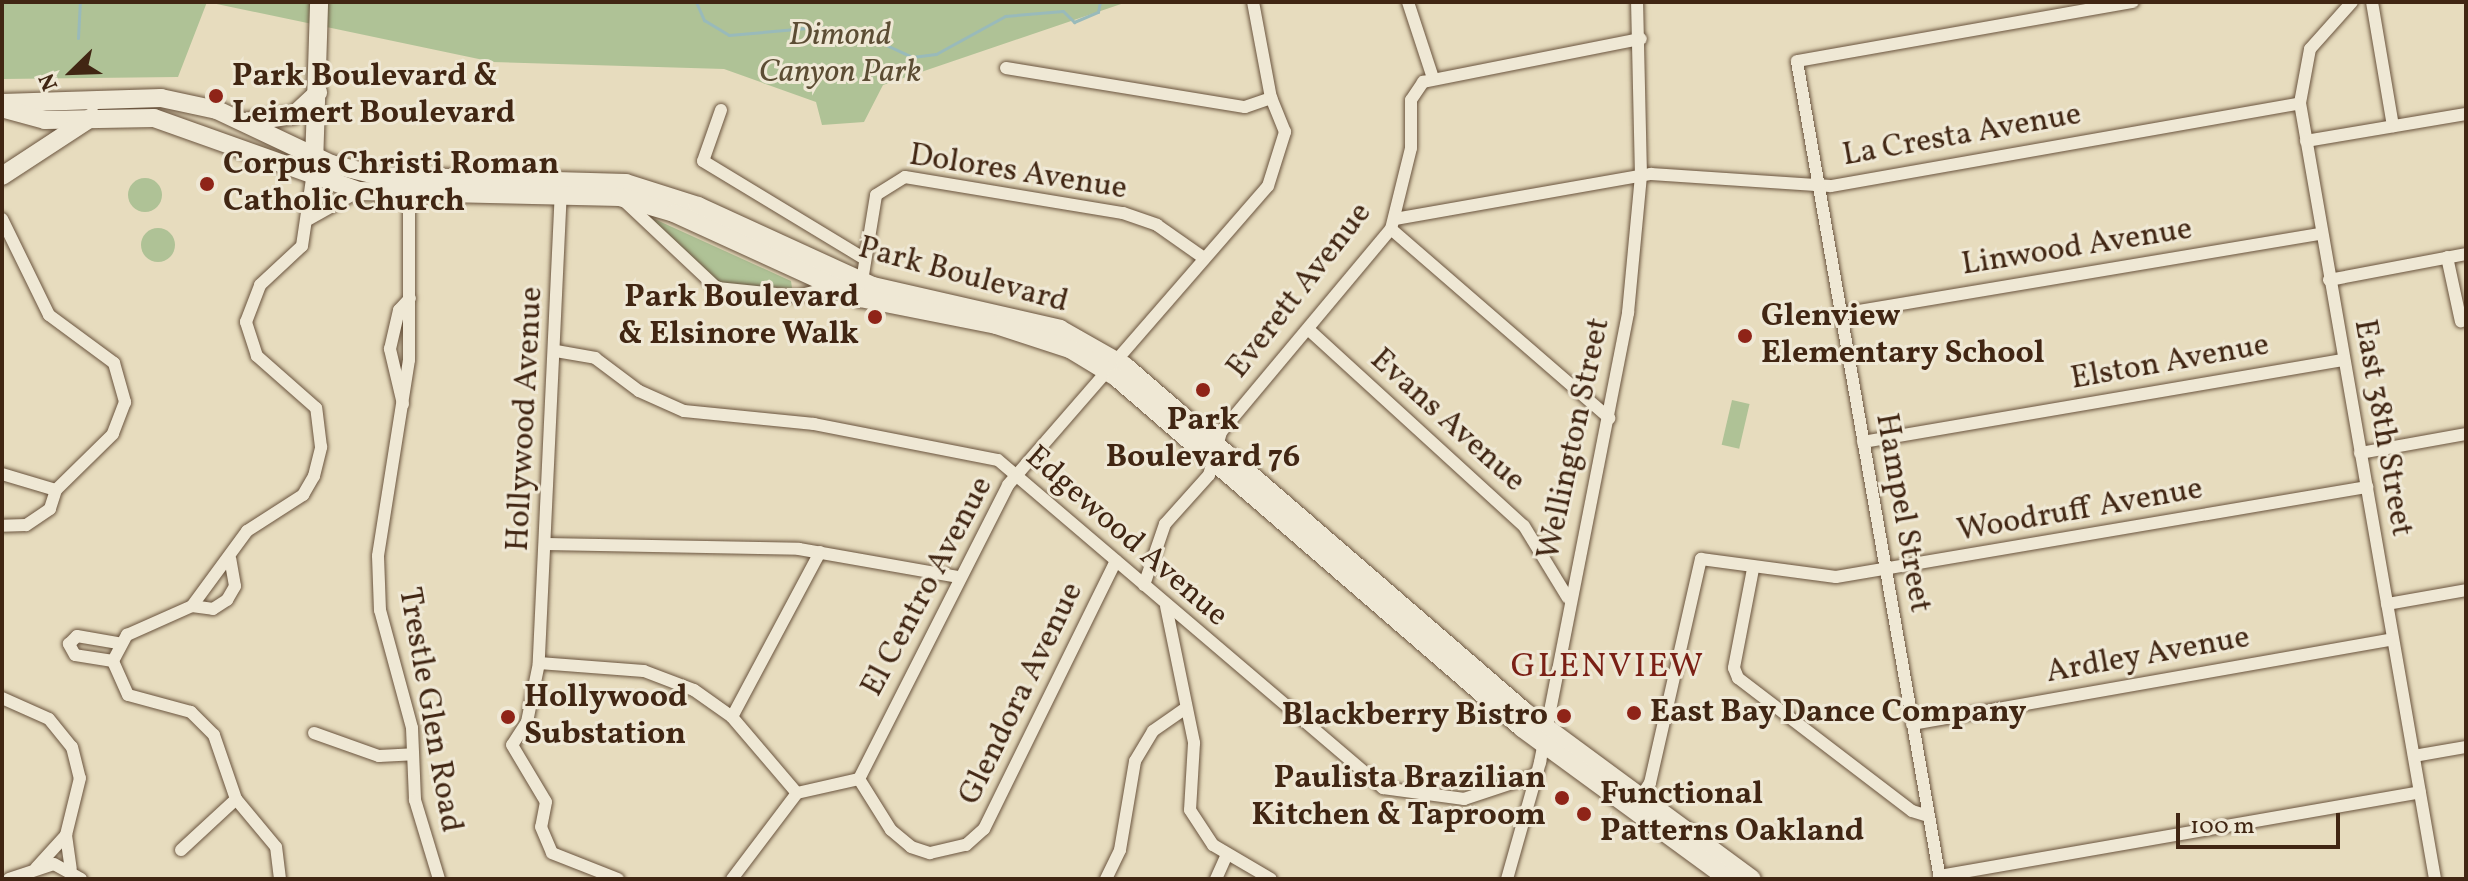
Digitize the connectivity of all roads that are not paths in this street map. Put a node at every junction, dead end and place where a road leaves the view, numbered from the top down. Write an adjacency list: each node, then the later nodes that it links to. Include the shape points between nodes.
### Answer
1 (319, 2): 11 (main road)
2 (1253, 2): 12 (street, El Centro Avenue)
3 (1408, 2): 10 (street)
4 (1637, 2): 8 (street, Wellington Street)
5 (2133, 2): 27 (street, Hampel Street, via 1797,61)
6 (2372, 2): 20 (street)
7 (2342, 4): 13 (street, East 38th Street, via 2310,49)
8 (1641, 39): 10 (street); 25 (street, Wellington Street)
9 (1006, 68): 12 (street, via 1245,107)
10 (1432, 75): 34 (street, Everett Avenue, via 1411,100 1411,148)
11 (318, 93): 19 (main road, via 294,115); 23 (main road)
12 (1271, 98): 38 (street, El Centro Avenue, via 1285,132 1281,161)
13 (2300, 103): 21 (street, East 38th Street); 27 (street, La Cresta Avenue)
14 (2, 106): 16 (main road, Park Boulevard)
15 (721, 110): 39 (street, via 703,161)
16 (45, 111): 18 (main road, Park Boulevard); 19 (main road, Park Boulevard, via 161,98); 22 (main road)
17 (2466, 114): 20 (street)
18 (92, 117): 22 (main road); 26 (main road, Park Boulevard, via 154,118 200,130)
19 (245, 122): 23 (main road, Park Boulevard)
20 (2393, 126): 21 (street)
21 (2306, 141): 35 (street, East 38th Street)
22 (39, 149): 24 (main road)
23 (315, 156): 26 (main road); 29 (main road, Park Boulevard)
24 (2, 176)
25 (1641, 176): 27 (street, La Cresta Avenue); 34 (street, La Cresta Avenue); 51 (street, Wellington Street)
26 (312, 179): 30 (main road, Park Boulevard); 33 (street)
27 (1818, 182): 44 (street, Hampel Street)
28 (561, 184): 29 (main road, Park Boulevard); 31 (main road, Park Boulevard); 42 (main road, Park Boulevard, via 671,196); 47 (street, Hollywood Avenue)
29 (409, 186): 30 (main road, Park Boulevard); 43 (street, Trestle Glen Road)
30 (359, 191): 33 (street)
31 (620, 197): 41 (main road, Park Boulevard, via 674,213); 41 (street, Park Boulevard, via 717,288 796,296)
32 (2, 219): 59 (street, via 49,315 101,349 125,388 113,434)
33 (309, 219): 63 (street, via 302,246 260,285 246,322 257,356 316,408 316,470 303,495 247,531)
34 (1393, 224): 46 (street, Everett Avenue); 51 (street)
35 (2321, 234): 40 (street, East 38th Street); 44 (street, Linwood Avenue)
36 (2466, 254): 37 (street)
37 (2447, 257): 40 (street); 45 (street)
38 (1204, 258): 39 (street, Dolores Avenue, via 1157,225 1123,213 905,177 876,195); 49 (street, El Centro Avenue)
39 (865, 259): 42 (street, Dolores Avenue)
40 (2329, 280): 48 (street, East 38th Street)
41 (831, 288): 42 (main road, Park Boulevard)
42 (860, 290): 49 (main road, Park Boulevard, via 1039,321)
43 (410, 298): 50 (street, Trestle Glen Road); 50 (street, Trestle Glen Road, via 399,310 390,349)
44 (1841, 314): 53 (street, Hampel Street)
45 (2461, 322)
46 (1308, 329): 54 (street, Everett Avenue); 70 (street, Evans Avenue, via 1524,526)
47 (556, 351): 57 (street, Edgewood Avenue, via 595,358 639,391 684,411 814,424 976,454); 61 (street, Hollywood Avenue)
48 (2344, 360): 53 (street, Elston Avenue); 55 (street, East 38th Street)
49 (1110, 364): 54 (main road, Park Boulevard); 57 (street, El Centro Avenue)
50 (405, 407): 85 (street, Trestle Glen Road, via 378,559 380,610)
51 (1609, 418): 70 (street, Wellington Street)
52 (2466, 434): 55 (street)
53 (1863, 442): 66 (street, Hampel Street)
54 (1216, 453): 68 (street, Everett Avenue, via 1209,475 1165,524); 83 (main road, Park Boulevard)
55 (2360, 453): 58 (street, East 38th Street)
56 (2, 474): 59 (street)
57 (1017, 475): 64 (street, Edgewood Avenue); 67 (street, El Centro Avenue)
58 (2367, 487): 66 (street, Woodruff Avenue); 71 (street, East 38th Street)
59 (56, 490): 60 (street, via 39,519)
60 (2, 526)
61 (546, 544): 62 (street); 77 (street, Hollywood Avenue)
62 (820, 552): 67 (street); 80 (street)
63 (230, 559): 72 (street); 72 (street, via 235,586 227,600 213,609)
64 (1116, 561): 68 (street, Edgewood Avenue); 88 (street, Glendora Avenue, via 984,829 966,845 930,853 911,847 891,830)
65 (1753, 569): 66 (street, Woodruff Avenue, via 1810,578); 92 (street, Woodruff Avenue, via 1707,557 1697,572); 93 (street, via 1738,678 1912,811)
66 (1886, 570): 81 (street, Hampel Street)
67 (958, 577): 88 (street, El Centro Avenue)
68 (1144, 585): 73 (street, Edgewood Avenue)
69 (2466, 590): 71 (street)
70 (1568, 598): 83 (street, Wellington Street)
71 (2387, 604): 74 (street, East 38th Street)
72 (192, 606): 75 (street)
73 (1166, 606): 79 (street); 87 (street, Edgewood Avenue, via 1383,788 1464,799)
74 (2393, 639): 81 (street, Ardley Avenue); 86 (street, East 38th Street)
75 (118, 643): 76 (street); 76 (street, via 77,636 69,644 75,655)
76 (113, 661): 91 (street, via 128,695 178,707 203,722 223,750)
77 (539, 663): 80 (street, via 644,671 694,690); 104 (street, Hollywood Avenue, via 527,722 512,745 546,802 544,841 564,860)
78 (2, 698): 94 (street, via 49,719 72,747 79,795)
79 (1186, 708): 96 (street, via 1194,743 1190,810); 106 (street, via 1153,731 1135,761 1120,850)
80 (732, 717): 90 (street)
81 (1912, 724): 93 (street, Hampel Street)
82 (314, 733): 85 (street, via 379,756)
83 (1544, 734): 87 (street, Wellington Street); 92 (main road, Park Boulevard)
84 (2466, 747): 86 (street)
85 (413, 754): 103 (street, Trestle Glen Road, via 415,800)
86 (2414, 756): 89 (street, East 38th Street)
87 (1533, 776): 109 (street, Wellington Street)
88 (859, 779): 90 (street)
89 (2420, 792): 99 (street); 112 (street, East 38th Street)
90 (797, 793): 105 (street)
91 (236, 799): 95 (street); 102 (street, via 270,833)
92 (1637, 803): 110 (main road, Park Boulevard); 111 (main road, Park Boulevard)
93 (1928, 816): 99 (street, Hampel Street)
94 (66, 835): 97 (street); 98 (street)
95 (181, 850)
96 (1227, 854): 107 (street); 108 (street)
97 (36, 868): 98 (street); 100 (street)
98 (71, 869): 101 (street)
99 (1940, 878)
100 (9, 879)
101 (81, 879)
102 (280, 879)
103 (439, 879)
104 (618, 879)
105 (732, 879)
106 (1106, 879)
107 (1216, 879)
108 (1271, 879)
109 (1507, 879)
110 (1728, 879)
111 (1752, 879)
112 (2435, 879)

